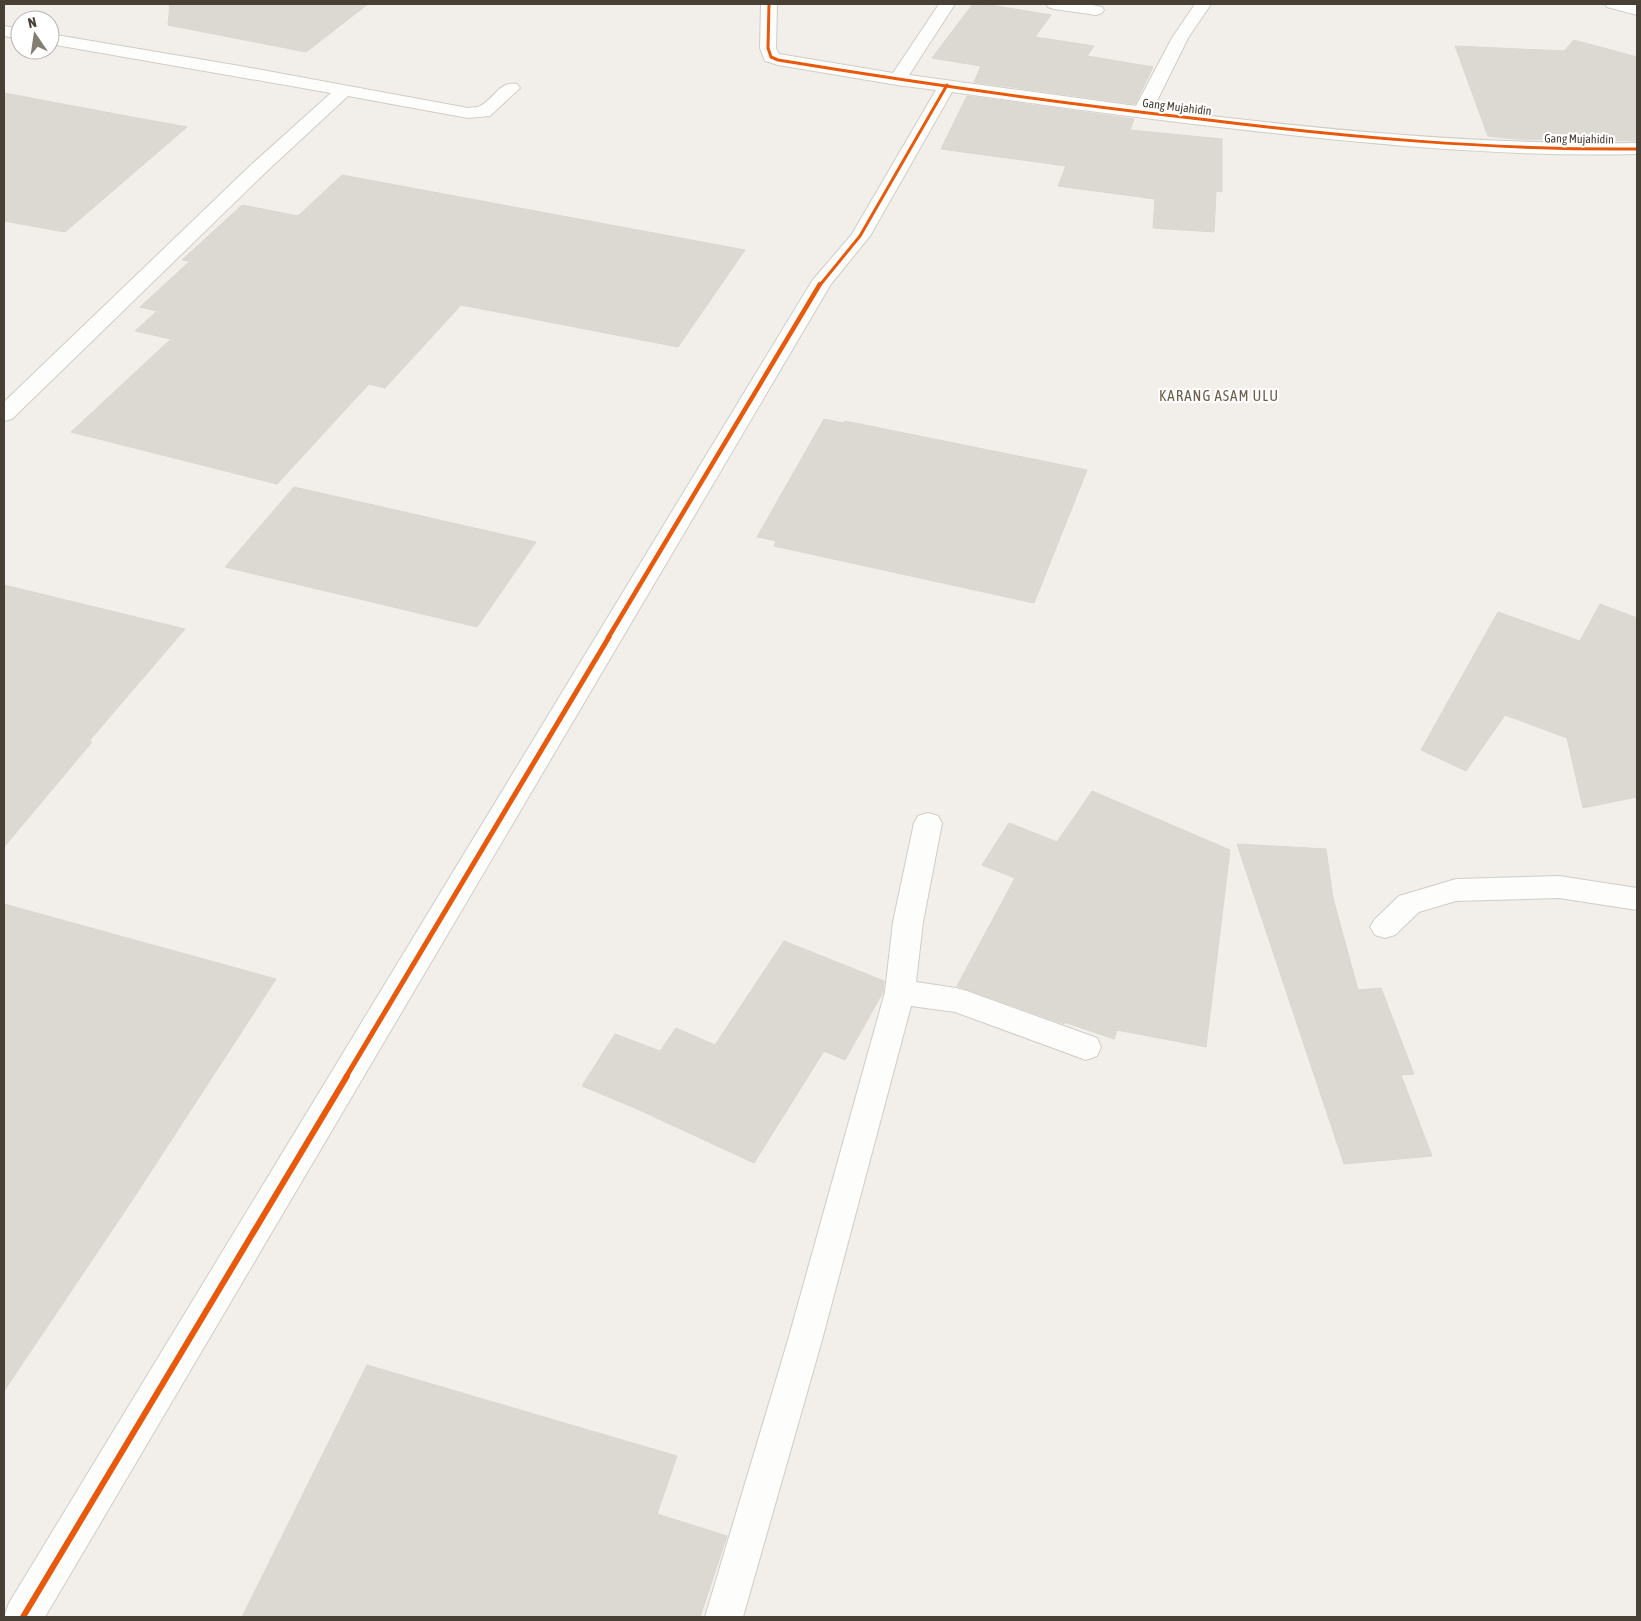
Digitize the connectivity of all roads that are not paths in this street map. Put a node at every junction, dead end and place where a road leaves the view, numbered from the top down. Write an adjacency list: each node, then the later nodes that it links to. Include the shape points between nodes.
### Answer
1 (769, 4): 9 (street, Gang Mujahidin, via 768,48 771,56 778,60)
2 (947, 4): 9 (street)
3 (1054, 4): 6 (street)
4 (1203, 4): 13 (street, via 1180,38)
5 (1613, 4): 7 (street)
6 (1096, 10)
7 (1637, 10)
8 (60, 41): 12 (street)
9 (897, 80): 10 (street, Gang Mujahidin)
10 (947, 85): 13 (street, Gang Mujahidin); 21 (street, via 860,236 822,281)
11 (511, 88): 12 (street, via 484,112 468,113)
12 (345, 90): 15 (street, via 259,168)
13 (1142, 113): 14 (street, Gang Mujahidin, via 1430,144)
14 (1637, 150)
15 (4, 414)
16 (928, 823): 19 (street, via 908,922)
17 (1637, 899): 18 (street, via 1559,887 1456,890 1409,904)
18 (1385, 927)
19 (900, 992): 20 (street, via 956,1000); 22 (street, via 805,1340)
20 (1086, 1047)
21 (23, 1617)
22 (724, 1617)

